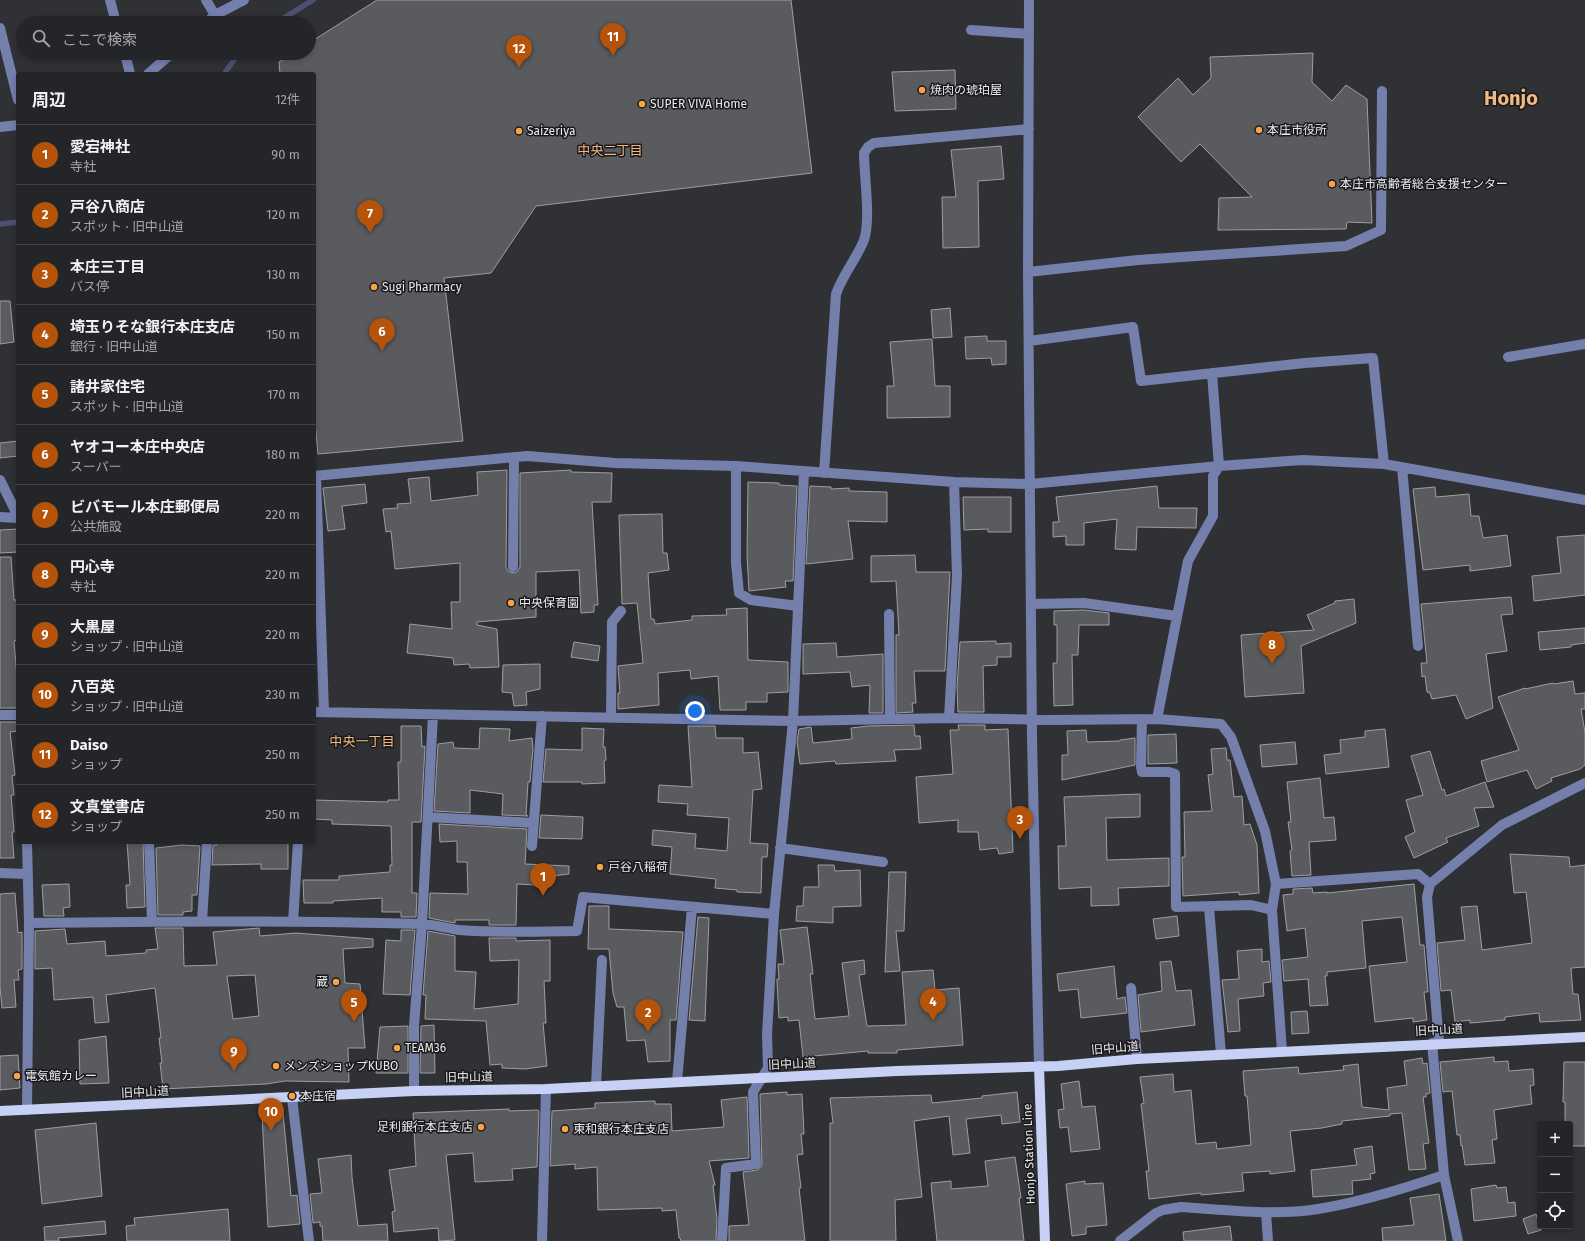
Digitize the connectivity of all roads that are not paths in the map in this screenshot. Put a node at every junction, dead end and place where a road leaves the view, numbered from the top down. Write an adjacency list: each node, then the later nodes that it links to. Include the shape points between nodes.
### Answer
1 (110, 0): 5 (street)
2 (206, 0): 6 (street)
3 (244, 0): 6 (street)
4 (1029, 0): 9 (street)
5 (114, 16)
6 (215, 16)
7 (0, 28): 15 (street)
8 (971, 30): 9 (street)
9 (1029, 34): 18 (street)
10 (127, 60): 12 (street)
11 (164, 60): 13 (street)
12 (130, 72)
13 (150, 72)
14 (1382, 91): 19 (street, via 1382,230 1346,246 1138,260)
15 (16, 92)
16 (16, 125): 17 (street)
17 (0, 127)
18 (1029, 129): 19 (street); 30 (street, via 874,143 864,153 864,239 836,294)
19 (1028, 272): 20 (street)
20 (1029, 341): 23 (street, via 1133,328 1141,381); 34 (street)
21 (1585, 344): 22 (street)
22 (1508, 357)
23 (1212, 373): 25 (street, via 1351,358 1374,358); 27 (street)
24 (514, 457): 26 (street); 31 (street); 40 (street)
25 (1384, 464): 27 (street, via 1303,460); 28 (street)
26 (736, 466): 29 (street); 42 (street, via 736,563 739,592 751,600)
27 (1219, 466): 34 (street); 45 (street, via 1213,476 1213,516 1188,561)
28 (1402, 467): 35 (street); 46 (street)
29 (804, 472): 30 (street); 42 (street)
30 (824, 473): 33 (street)
31 (316, 476)
32 (0, 480): 36 (street)
33 (954, 482): 34 (street); 53 (street, via 956,575)
34 (1030, 484): 41 (street)
35 (1585, 500)
36 (16, 513)
37 (0, 517): 38 (street)
38 (16, 517)
39 (316, 535): 47 (street)
40 (513, 567)
41 (1031, 604): 45 (street, via 1084,603); 57 (street)
42 (798, 606): 58 (street)
43 (621, 611): 52 (street, via 612,622)
44 (889, 614): 54 (street)
45 (1177, 616): 56 (street)
46 (1418, 646)
47 (319, 712): 49 (street)
48 (0, 715): 50 (street)
49 (433, 715): 51 (street); 60 (street)
50 (16, 716)
51 (542, 716): 52 (street); 61 (street)
52 (611, 718): 58 (street)
53 (949, 718): 54 (street); 57 (street)
54 (890, 719): 58 (street)
55 (1142, 719): 56 (street); 57 (street); 73 (street, via 1142,772 1175,774 1176,907)
56 (1157, 719): 71 (street, via 1221,724 1231,737 1265,830)
57 (1032, 720): 89 (street)
58 (793, 721): 67 (street)
59 (1584, 785): 72 (street, via 1502,825)
60 (428, 816): 61 (street); 81 (street)
61 (533, 823): 66 (street)
62 (27, 844): 70 (street)
63 (149, 844): 77 (street)
64 (208, 844): 78 (street)
65 (298, 844): 79 (street)
66 (532, 846)
67 (780, 848): 68 (street); 76 (street)
68 (883, 862)
69 (0, 873): 70 (street)
70 (27, 874): 80 (street)
71 (1276, 884): 72 (street, via 1418,874); 75 (street)
72 (1430, 884): 85 (street, via 1427,897)
73 (1209, 906): 75 (street, via 1251,905); 87 (street)
74 (692, 907): 76 (street); 81 (street, via 583,897 577,931 459,930); 91 (street)
75 (1272, 910): 86 (street)
76 (774, 914): 90 (street, via 767,1034 768,1068)
77 (152, 921): 78 (street); 80 (street)
78 (202, 921): 79 (street)
79 (293, 922): 81 (street)
80 (29, 923): 96 (street)
81 (422, 924): 94 (street, via 414,1026)
82 (602, 960): 92 (street)
83 (1131, 988): 88 (street)
84 (1585, 1037): 85 (main road, 旧中山道)
85 (1436, 1043): 86 (main road, 旧中山道); 98 (street)
86 (1282, 1051): 87 (main road, 旧中山道)
87 (1221, 1054): 88 (main road, 旧中山道)
88 (1138, 1059): 89 (main road, 旧中山道)
89 (1039, 1066): 90 (main road, 旧中山道); 103 (main road, Honjo Station Line)
90 (760, 1078): 91 (main road, 旧中山道); 102 (street, via 753,1092 756,1164 726,1168)
91 (677, 1082): 92 (main road, 旧中山道)
92 (596, 1086): 93 (main road, 旧中山道)
93 (546, 1089): 94 (main road, 旧中山道); 101 (street)
94 (414, 1091): 95 (main road, 旧中山道)
95 (292, 1098): 96 (main road, 旧中山道); 100 (street)
96 (27, 1110): 97 (main road, 旧中山道)
97 (0, 1111)
98 (1444, 1174): 99 (street, via 1397,1191 1317,1209); 106 (street)
99 (1266, 1212): 104 (street, via 1170,1208 1156,1213); 105 (street)
100 (309, 1241)
101 (542, 1241)
102 (722, 1241)
103 (1045, 1241)
104 (1120, 1241)
105 (1268, 1241)
106 (1458, 1241)

